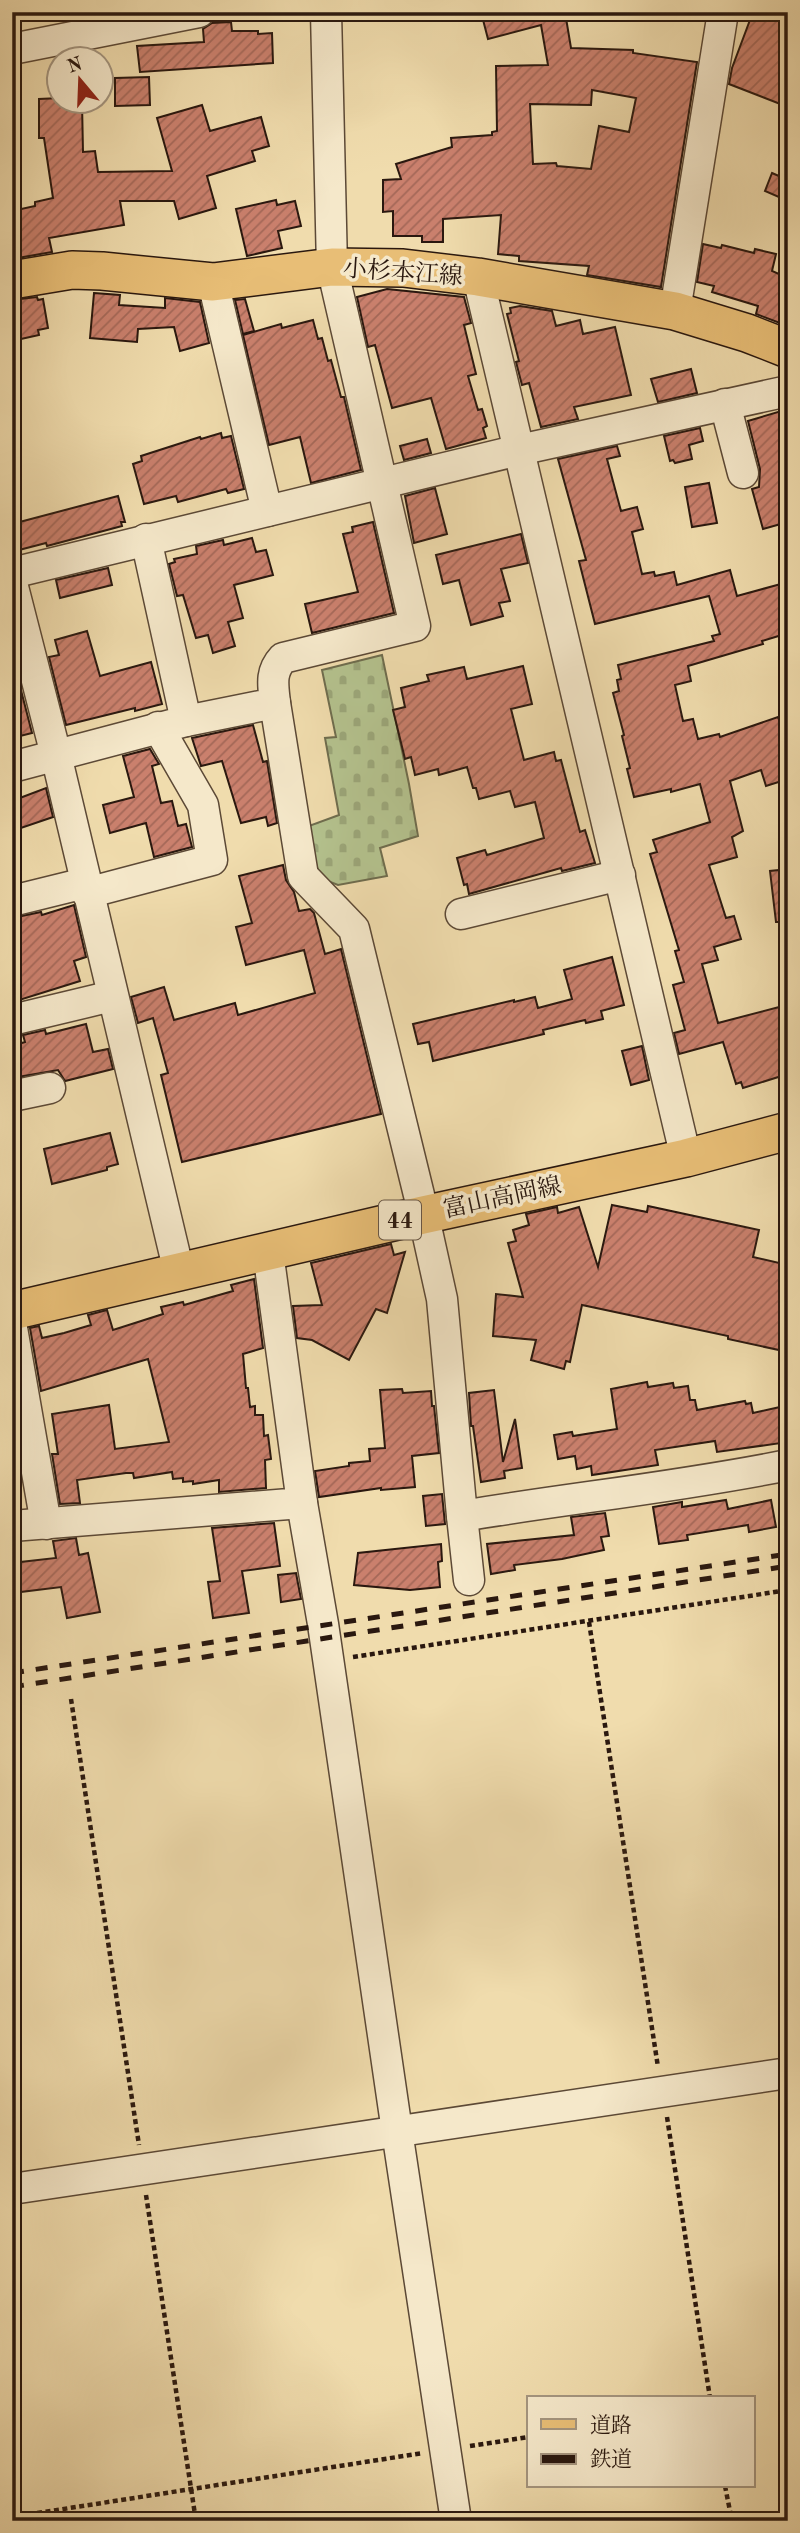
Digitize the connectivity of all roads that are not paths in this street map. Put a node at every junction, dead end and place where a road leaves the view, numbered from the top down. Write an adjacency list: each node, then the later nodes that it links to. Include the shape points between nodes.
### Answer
1 (198, 12): 4 (street)
2 (327, 12): 5 (street)
3 (723, 12): 9 (street)
4 (12, 50)
5 (332, 267): 6 (main road, 小杉本江線, via 404,268); 8 (main road, 小杉本江線); 15 (street)
6 (478, 277): 9 (main road, 小杉本江線); 13 (street)
7 (12, 280): 8 (main road, 小杉本江線, via 72,270)
8 (212, 282): 16 (street)
9 (675, 311): 10 (main road, 小杉本江線)
10 (788, 349)
11 (788, 391): 12 (street)
12 (725, 404): 13 (street); 14 (street)
13 (519, 450): 15 (street); 24 (street)
14 (743, 473)
15 (381, 485): 16 (street); 20 (street, via 415,626 283,658 272,675)
16 (267, 511): 17 (street)
17 (146, 539): 18 (street); 21 (street)
18 (12, 573)
19 (12, 583): 22 (street)
20 (275, 703): 21 (street); 34 (street, via 303,876 354,929)
21 (172, 724): 22 (street); 25 (street, via 203,805 212,860)
22 (56, 755): 23 (street); 25 (street)
23 (12, 766)
24 (620, 875): 27 (street); 33 (street)
25 (86, 888): 26 (street); 28 (street)
26 (12, 901)
27 (461, 914)
28 (112, 996): 29 (street); 36 (street)
29 (12, 1020)
30 (50, 1088): 31 (street)
31 (12, 1096)
32 (788, 1131): 33 (main road, 富山高岡線 / 44)
33 (686, 1157): 34 (main road, 富山高岡線 / 44)
34 (423, 1215): 35 (main road, 富山高岡線 / 44); 41 (street, via 442,1299)
35 (268, 1252): 36 (main road, 富山高岡線 / 44); 40 (street)
36 (179, 1272): 37 (main road, 富山高岡線 / 44)
37 (12, 1311)
38 (12, 1328): 42 (street)
39 (788, 1465): 41 (street, via 702,1482)
40 (303, 1503): 42 (street); 46 (street)
41 (462, 1516): 44 (street)
42 (46, 1524): 43 (street)
43 (12, 1526)
44 (469, 1580)
45 (788, 2073): 46 (street)
46 (397, 2131): 47 (street); 48 (street)
47 (12, 2189)
48 (456, 2521)

